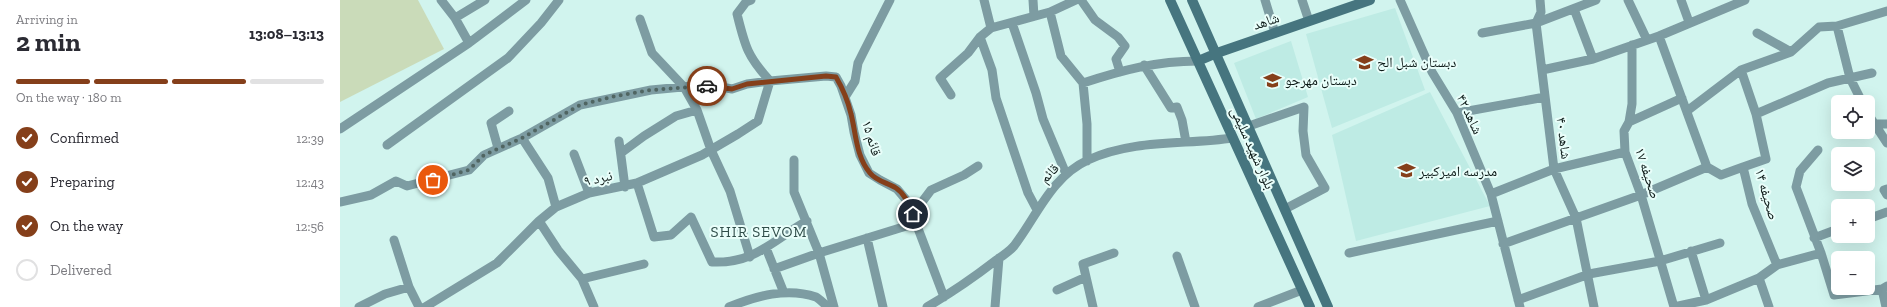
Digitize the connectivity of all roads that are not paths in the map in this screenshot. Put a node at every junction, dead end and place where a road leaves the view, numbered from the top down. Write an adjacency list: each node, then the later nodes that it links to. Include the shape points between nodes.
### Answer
1 (441, 0): 26 (street)
2 (485, 0): 26 (street)
3 (526, 0): 40 (street)
4 (559, 0): 76 (street, via 508,58)
5 (751, 0): 52 (street, via 746,2 737,14 744,46 756,66)
6 (890, 0): 57 (street, via 858,63 855,81)
7 (984, 0): 33 (street)
8 (1033, 0): 25 (street)
9 (1076, 0): 24 (street)
10 (1081, 0): 49 (street, via 1095,20 1118,37 1125,46 1116,59)
11 (1170, 0): 45 (main road, بلوار شهید سلیمی)
12 (1192, 0): 43 (main road, بلوار شهید سلیمی)
13 (1265, 0): 34 (street)
14 (1302, 0): 28 (street)
15 (1370, 0): 28 (main road, شاهد)
16 (1400, 0): 63 (street, شاهد ۴۲, via 1432,72)
17 (1540, 0): 31 (street, شاهد ۴۰, via 1541,12)
18 (1596, 0): 22 (street)
19 (1628, 0): 39 (street)
20 (1681, 0): 29 (street)
21 (1744, 0): 29 (street)
22 (1574, 9): 31 (street); 44 (street)
23 (1887, 11): 32 (street)
24 (1050, 12): 25 (street); 53 (street, via 1061,56)
25 (1034, 16): 30 (street)
26 (455, 18): 40 (street)
27 (640, 19): 54 (street, via 652,53)
28 (1309, 21): 34 (main road, شاهد)
29 (1689, 22): 37 (street)
30 (1012, 23): 33 (street); 89 (street, via 1043,119)
31 (1536, 23): 35 (street); 47 (street, شاهد ۴۰)
32 (1837, 26): 42 (street, via 1819,27); 51 (street)
33 (992, 28): 38 (street)
34 (1275, 33): 43 (main road, شاهد)
35 (1482, 33)
36 (1757, 33): 42 (street)
37 (1659, 36): 39 (street); 59 (street)
38 (980, 37): 55 (street, via 968,53 940,78); 98 (street, via 992,70 996,98 1028,193)
39 (1647, 40): 41 (street)
40 (469, 43): 70 (street)
41 (1632, 45): 44 (street); 65 (street, صحیفه ۱۷, via 1632,96)
42 (1791, 52): 48 (street)
43 (1217, 53): 45 (main road, شاهد); 69 (main road, بلوار شهید سلیمی)
44 (1593, 59): 47 (street)
45 (1198, 61): 46 (street); 72 (main road, بلوار شهید سلیمی)
46 (1144, 65): 49 (street); 74 (street, via 1171,108 1177,107)
47 (1542, 70): 58 (street, شاهد ۴۰)
48 (1741, 70): 61 (street); 64 (street, صحیفه ۱۴)
49 (1120, 72): 53 (street)
50 (1872, 73): 51 (street)
51 (1850, 78): 56 (street); 64 (street, via 1828,83)
52 (770, 81): 54 (street, via 732,89 716,86); 57 (street, قائم ۱۵, via 836,77); 78 (street, نبرد ۹, via 758,121)
53 (1083, 83): 84 (street)
54 (684, 87): 60 (street); 71 (street, via 616,96 580,105)
55 (951, 95)
56 (1858, 95)
57 (845, 97): 101 (street, قائم ۱۵, via 860,155 870,173 897,189 908,202)
58 (1545, 97): 63 (street); 88 (street, شاهد ۴۰)
59 (1682, 98): 61 (street); 65 (street)
60 (697, 110): 78 (street); 81 (street, via 676,116)
61 (1687, 110): 86 (street)
62 (509, 111): 77 (street, via 491,123)
63 (1457, 113): 93 (street, شاهد ۴۲)
64 (1756, 114): 87 (street, صحیفه ۱۴, via 1766,159)
65 (1628, 122): 80 (street, صحیفه ۱۷, via 1624,131)
66 (1875, 124): 67 (street)
67 (1887, 124)
68 (1875, 125): 75 (street)
69 (1249, 126): 97 (main road, بلوار شهید سلیمی); 97 (street, via 1304,106 1303,131 1306,155 1325,188)
70 (340, 129)
71 (522, 138): 77 (street); 96 (street, via 548,178)
72 (1233, 138): 74 (street, قائم); 132 (main road, بلوار شهید سلیمی)
73 (619, 141): 81 (street)
74 (1186, 142): 84 (street, قائم, via 1116,150)
75 (1887, 143)
76 (387, 145)
77 (498, 148): 95 (street, via 484,155 469,170 407,186 396,181 372,195)
78 (711, 150): 90 (street, نبرد ۹); 119 (street, via 730,191)
79 (1818, 150): 108 (street, via 1800,171 1796,187)
80 (1625, 152): 88 (street); 94 (street, صحیفه ۱۷)
81 (621, 153): 91 (street)
82 (574, 154): 92 (street)
83 (794, 160): 104 (street, via 794,192)
84 (1087, 161): 89 (street, قائم)
85 (978, 166): 101 (street, via 931,190)
86 (1707, 167): 87 (street, via 1720,175); 94 (street)
87 (1744, 167): 123 (street, صحیفه ۱۴, via 1752,204)
88 (1554, 169): 93 (street); 102 (street, شاهد ۴۰)
89 (1066, 174): 98 (street, قائم)
90 (637, 183): 91 (street, نبرد ۹); 119 (street, via 654,236 671,235 691,217 712,262 727,263)
91 (624, 187): 92 (street, نبرد ۹)
92 (589, 193): 96 (street, نبرد ۹)
93 (1491, 194): 105 (street, شاهد ۴۲)
94 (1641, 195): 102 (street); 121 (street, صحیفه ۱۷)
95 (340, 202)
96 (556, 207): 103 (street, نبرد ۹)
97 (1286, 209): 151 (main road, بلوار شهید سلیمی)
98 (1037, 210): 120 (street, قائم, via 1013,248)
99 (1887, 212): 100 (street)
100 (1875, 216)
101 (914, 218): 107 (street); 134 (street, قائم ۱۵)
102 (1576, 218): 111 (street); 125 (street, شاهد ۴۰)
103 (539, 221): 128 (street, via 558,250); 139 (street, نبرد ۹, via 497,263)
104 (807, 221): 112 (street); 114 (street)
105 (1498, 221): 111 (street, شاهد ۴۲); 116 (street)
106 (1831, 232): 108 (street)
107 (867, 238): 114 (street); 144 (street)
108 (1814, 238): 117 (street)
109 (394, 240): 129 (street)
110 (1720, 243): 113 (street)
111 (1503, 244): 136 (street, شاهد ۴۲)
112 (766, 248): 119 (street); 124 (street)
113 (1691, 251): 121 (street); 135 (street)
114 (819, 253): 124 (street); 143 (street)
115 (1114, 253): 126 (street, via 1083,264)
116 (1349, 253)
117 (1821, 253): 123 (street); 130 (street, via 1834,295)
118 (1177, 256): 148 (street)
119 (750, 257)
120 (999, 258): 134 (street, قائم); 146 (street)
121 (1660, 260): 125 (street); 153 (street, صحیفه ۱۷)
122 (644, 264): 128 (street)
123 (1777, 265): 127 (street)
124 (774, 269): 133 (street)
125 (1589, 274): 136 (street); 152 (street, شاهد ۴۰)
126 (1086, 277): 131 (street); 147 (street)
127 (1759, 278): 135 (street); 154 (street)
128 (582, 279): 140 (street)
129 (409, 287): 137 (street, via 385,294); 138 (street)
130 (1885, 287): 155 (street)
131 (1057, 290)
132 (1302, 290): 149 (street); 150 (main road, بلوار شهید سلیمی)
133 (784, 293): 141 (street, via 748,299); 142 (street, via 817,298)
134 (944, 297): 145 (street, قائم)
135 (1706, 300): 153 (street)
136 (1519, 304)
137 (359, 307)
138 (419, 307)
139 (425, 307)
140 (594, 307)
141 (729, 307)
142 (828, 307)
143 (834, 307)
144 (883, 307)
145 (927, 307)
146 (994, 307)
147 (1093, 307)
148 (1195, 307)
149 (1258, 307)
150 (1310, 307)
151 (1328, 307)
152 (1594, 307)
153 (1674, 307)
154 (1769, 307)
155 (1886, 307)

